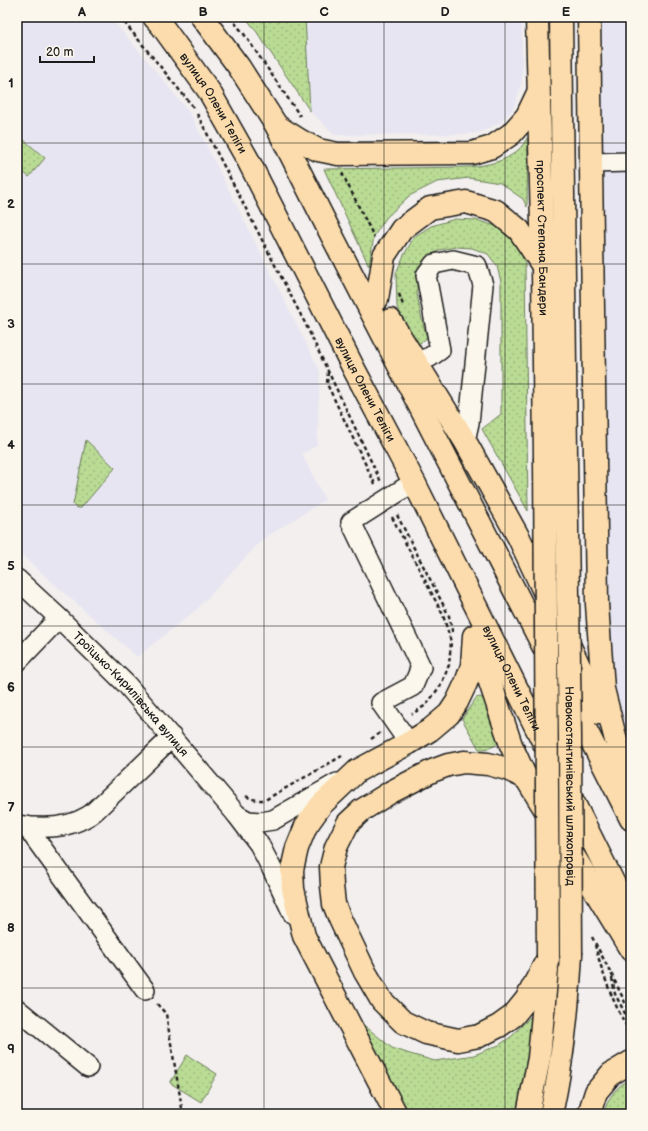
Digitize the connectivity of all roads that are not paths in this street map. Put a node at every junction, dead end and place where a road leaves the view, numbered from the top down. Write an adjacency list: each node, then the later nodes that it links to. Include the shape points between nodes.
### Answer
1 (154, 17): 16 (main road, вулиця Олени Теліги, via 209,91 248,160 354,372)
2 (202, 17): 7 (main road)
3 (537, 17): 6 (main road, проспект Степана Бандери)
4 (561, 17): 15 (main road, проспект Степана Бандери)
5 (589, 17): 9 (main road)
6 (539, 92): 7 (main road, via 527,116 511,134 492,146 472,154 338,154 318,150); 11 (main road, проспект Степана Бандери)
7 (276, 125): 10 (main road)
8 (631, 162): 9 (street)
9 (591, 163): 25 (main road, via 597,604 603,689)
10 (327, 226): 12 (main road); 27 (main road)
11 (543, 266): 12 (main road, via 519,230 496,210 466,202 430,208 402,229 384,256); 15 (main road, проспект Степана Бандери)
12 (377, 299): 13 (main road)
13 (416, 362): 14 (main road); 14 (street, via 440,350 426,275 434,264 453,260 477,266 483,285)
14 (465, 441): 25 (main road, via 522,545 580,668)
15 (556, 458): 32 (main road, Новокостянтинівський шляхопровід, bridge); 39 (main road, Новокостянтинівський шляхопровід, bridge, via 570,744 571,954 567,1014)
16 (414, 482): 19 (main road); 22 (street, via 351,522 421,667 413,686 380,703); 29 (main road, вулиця Олени Теліги)
17 (17, 580): 18 (street, Троїцько-Кирилівська вулиця)
18 (59, 618): 20 (street); 21 (street, Троїцько-Кирилівська вулиця, via 127,685)
19 (474, 636): 22 (main road, via 472,666 457,702 443,720); 24 (main road, via 511,745)
20 (17, 662)
21 (172, 737): 26 (street, Троїцько-Кирилівська вулиця); 28 (street, via 88,816 57,827)
22 (409, 743): 23 (main road)
23 (357, 772): 26 (street, Троїцько-Кирилівська вулиця, via 273,820 248,821); 30 (main road, via 321,805 306,826 297,848 292,870 293,889)
24 (526, 778): 31 (main road); 32 (main road, via 488,764 464,762 448,765 391,792 362,810 348,823 336,847 331,867 334,904 365,972 382,1001 403,1022 426,1033 458,1040 479,1036 499,1026 513,1016 526,1000)
25 (629, 788)
26 (233, 810): 30 (street, Троїцько-Кирилівська вулиця, via 259,844)
27 (631, 819)
28 (22, 825): 33 (street)
29 (631, 918)
30 (304, 936): 37 (main road)
31 (631, 950)
32 (548, 958): 38 (main road, Новокостянтинівський шляхопровід, via 539,1058)
33 (145, 990)
34 (17, 1010): 36 (street)
35 (631, 1062): 40 (main road, via 611,1074 596,1092)
36 (88, 1067)
37 (396, 1114)
38 (528, 1114)
39 (552, 1114)
40 (589, 1114)

